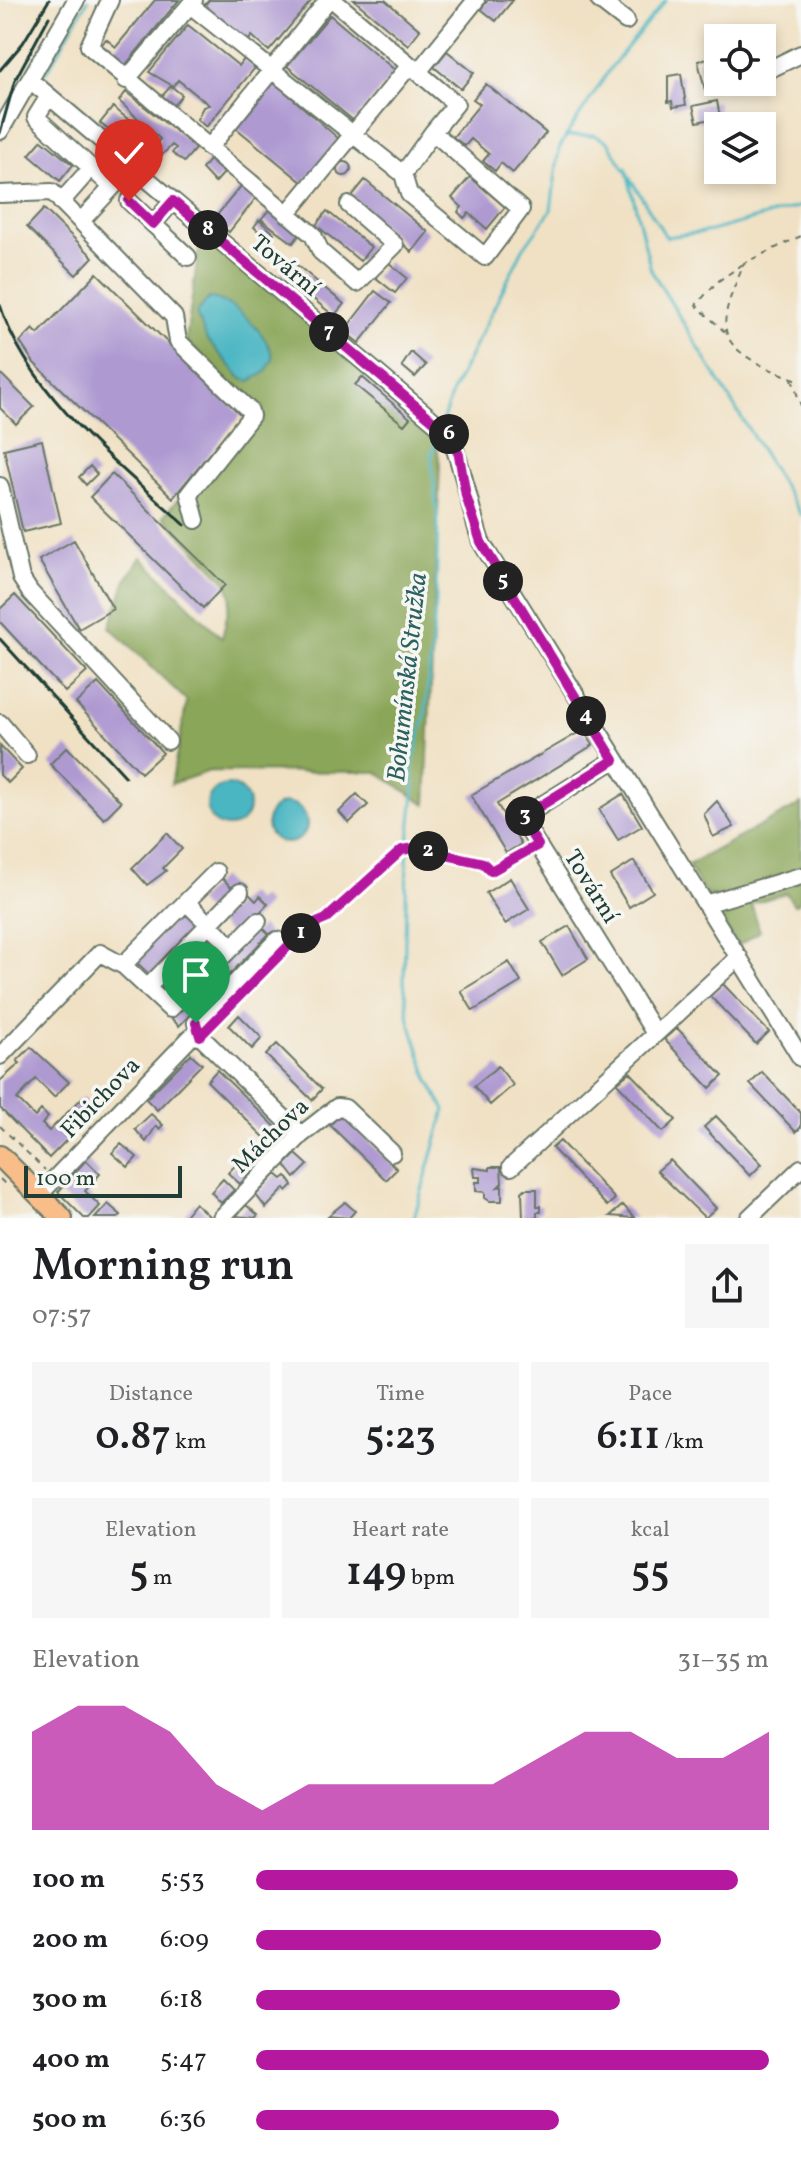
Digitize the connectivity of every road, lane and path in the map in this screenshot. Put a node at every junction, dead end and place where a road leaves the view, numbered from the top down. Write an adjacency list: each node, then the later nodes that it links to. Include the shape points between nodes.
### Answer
1 (76, 0): 12 (street)
2 (110, 0): 13 (street, via 89,46)
3 (331, 0): 10 (street); 11 (street)
4 (476, 0): 10 (street)
5 (599, 0): 7 (street)
6 (192, 2): 11 (street); 13 (street)
7 (626, 21)
8 (801, 54): 9 (street)
9 (776, 66)
10 (414, 68): 16 (street, via 456,104); 17 (street)
11 (272, 70): 17 (street); 18 (street)
12 (30, 80): 14 (street, Tovární); 15 (street)
13 (126, 80): 18 (street)
14 (49, 96): 19 (street, Tovární); 22 (street, via 36,117)
15 (0, 131)
16 (433, 132): 20 (street); 20 (street, via 521,209 485,257 409,194)
17 (353, 134): 20 (street); 28 (street)
18 (209, 148): 28 (street)
19 (132, 166): 22 (street); 25 (street, Tovární)
20 (403, 174)
21 (83, 177): 26 (street)
22 (112, 187): 29 (street)
23 (0, 194): 26 (street, via 52,192)
24 (129, 201): 30 (street)
25 (173, 201): 30 (street); 43 (street, Tovární, via 449,434 481,542)
26 (61, 202): 29 (street)
27 (349, 205): 28 (street, via 395,245 357,283)
28 (287, 214)
29 (81, 221): 39 (street, via 174,317 178,341 250,411 189,494)
30 (153, 224): 32 (street)
31 (801, 236): 33 (path)
32 (188, 257)
33 (744, 263): 34 (path, via 728,306); 34 (path, via 696,305)
34 (727, 334): 35 (path, via 744,354)
35 (792, 378): 36 (path); 37 (path)
36 (801, 381)
37 (801, 406)
38 (0, 486): 41 (street, via 21,578 30,592)
39 (196, 520)
40 (0, 723): 42 (street)
41 (168, 741)
42 (27, 755)
43 (614, 760): 44 (street, Tovární, via 521,818); 49 (street, Tovární)
44 (538, 845): 52 (path, via 491,871 483,863 415,848 402,850 326,919); 57 (street, Tovární)
45 (216, 872): 48 (street)
46 (801, 876): 49 (street)
47 (240, 892): 51 (street)
48 (186, 902): 51 (street); 55 (street)
49 (705, 904): 54 (street, Tovární)
50 (258, 921): 53 (street)
51 (209, 924): 53 (street); 56 (street)
52 (282, 944): 58 (street, via 196,1023)
53 (232, 947): 56 (street, via 170,1009)
54 (739, 957): 57 (street); 60 (street, Tovární)
55 (123, 965): 56 (street); 59 (street, via 100,953)
56 (147, 988)
57 (654, 1032): 64 (street)
58 (200, 1036): 61 (street); 66 (street, Fibichova, via 191,1037)
59 (0, 1056)
60 (801, 1058)
61 (301, 1135): 62 (street, Máchova, via 341,1107); 68 (street, Máchova)
62 (392, 1153)
63 (0, 1156): 66 (main road)
64 (511, 1167)
65 (801, 1168): 69 (street)
66 (39, 1195): 67 (main road)
67 (62, 1218)
68 (221, 1218)
69 (749, 1218)

